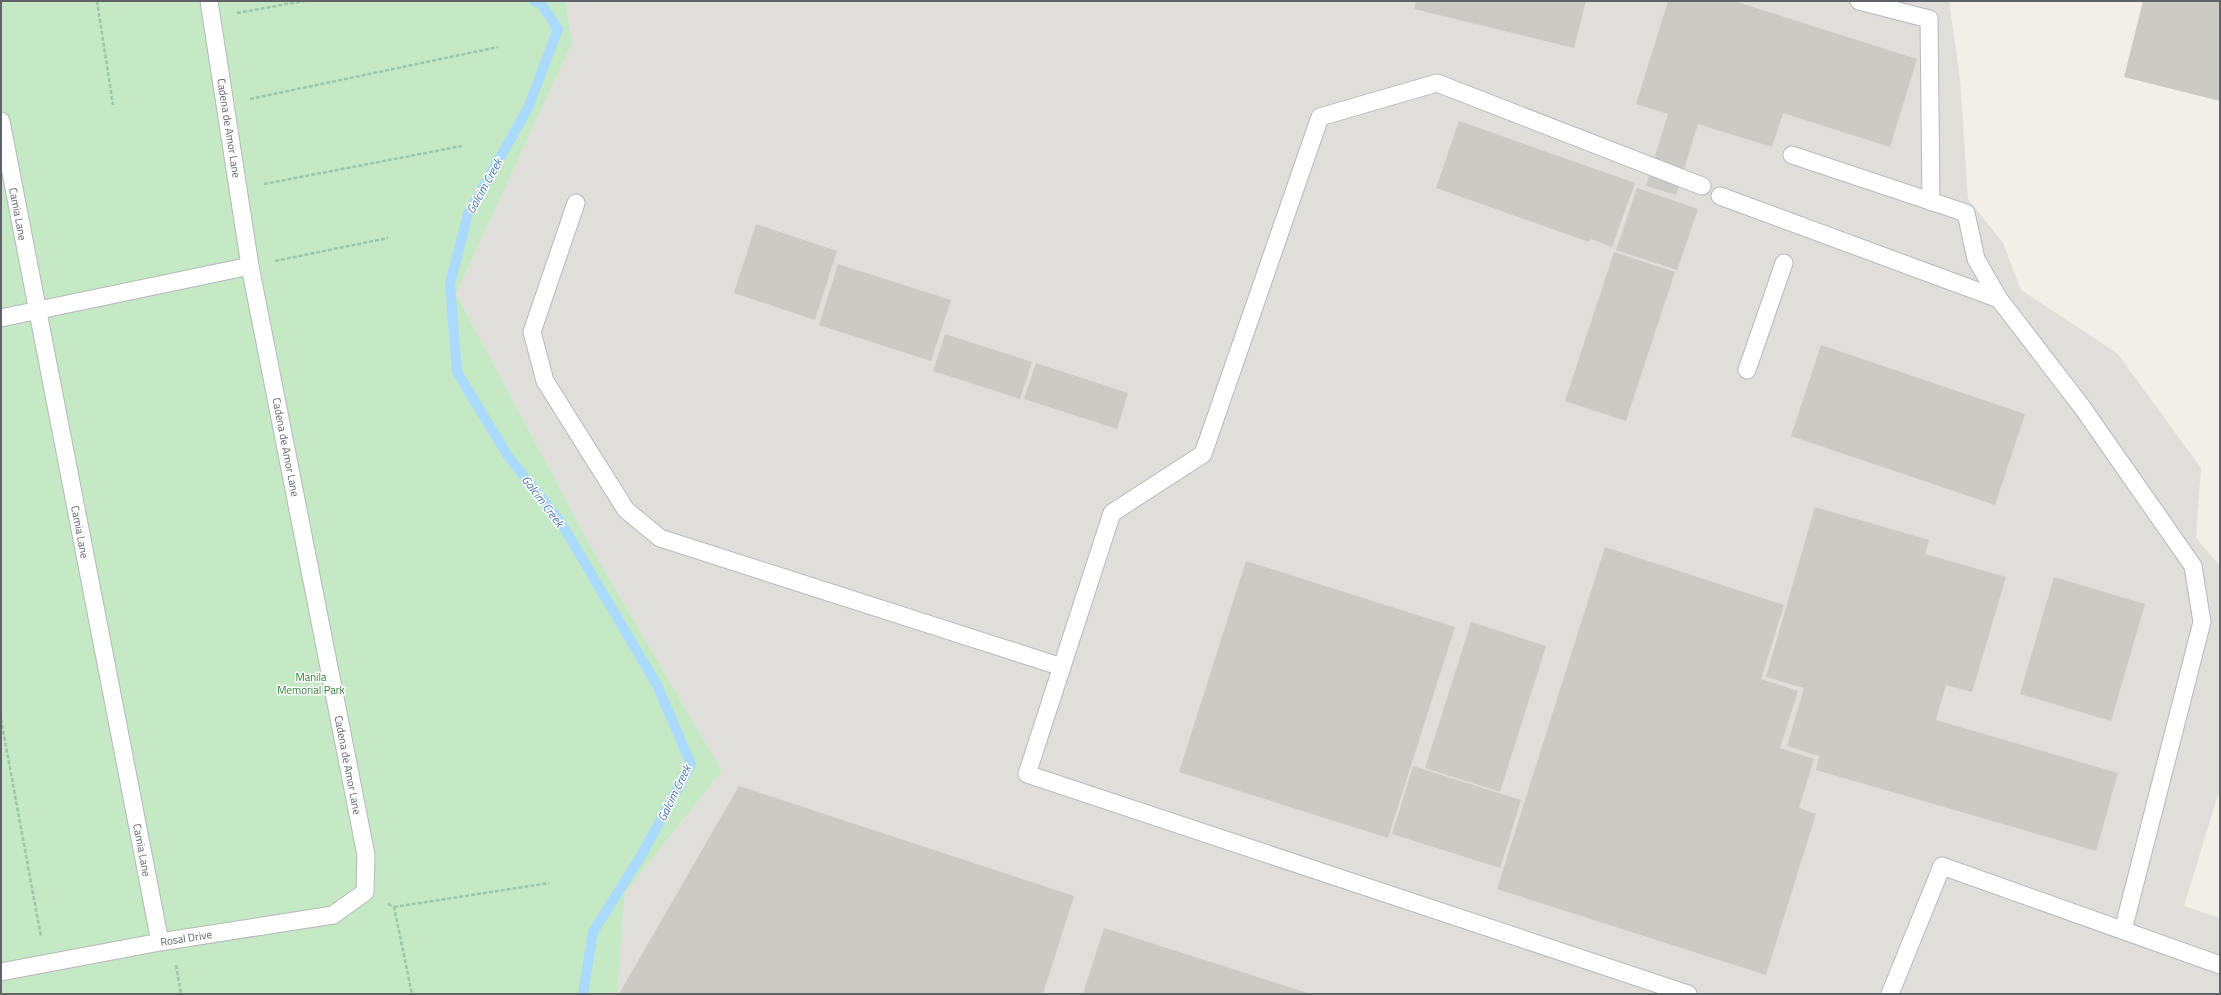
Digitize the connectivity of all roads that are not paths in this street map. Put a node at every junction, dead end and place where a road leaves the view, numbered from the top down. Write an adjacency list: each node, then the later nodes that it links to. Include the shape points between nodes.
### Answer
1 (209, 1): 10 (lane, Cadena de Amor Lane)
2 (1859, 1): 8 (lane, via 1929,19)
3 (1, 121): 12 (lane, Camia Lane)
4 (1792, 155): 8 (lane)
5 (1702, 186): 15 (lane, via 1437,83 1320,117 1203,454 1112,513)
6 (1720, 196): 11 (lane)
7 (576, 202): 15 (lane, via 532,332 545,381 626,510 660,538)
8 (1931, 202): 11 (lane, via 1966,213 1976,259)
9 (1784, 263): 14 (lane)
10 (250, 266): 12 (lane); 16 (lane, Cadena de Amor Lane, via 366,855)
11 (1999, 298): 17 (lane, via 2082,407 2193,566 2202,622)
12 (36, 310): 13 (lane); 18 (lane, Camia Lane)
13 (1, 318)
14 (1747, 370)
15 (1062, 667): 21 (lane, via 1027,774)
16 (365, 892): 18 (lane, Rosal Drive, via 333,915)
17 (2123, 930): 19 (lane); 22 (lane, via 1942,866)
18 (160, 942): 20 (lane, Rosal Drive)
19 (2220, 965)
20 (1, 972)
21 (1688, 994)
22 (1890, 994)

